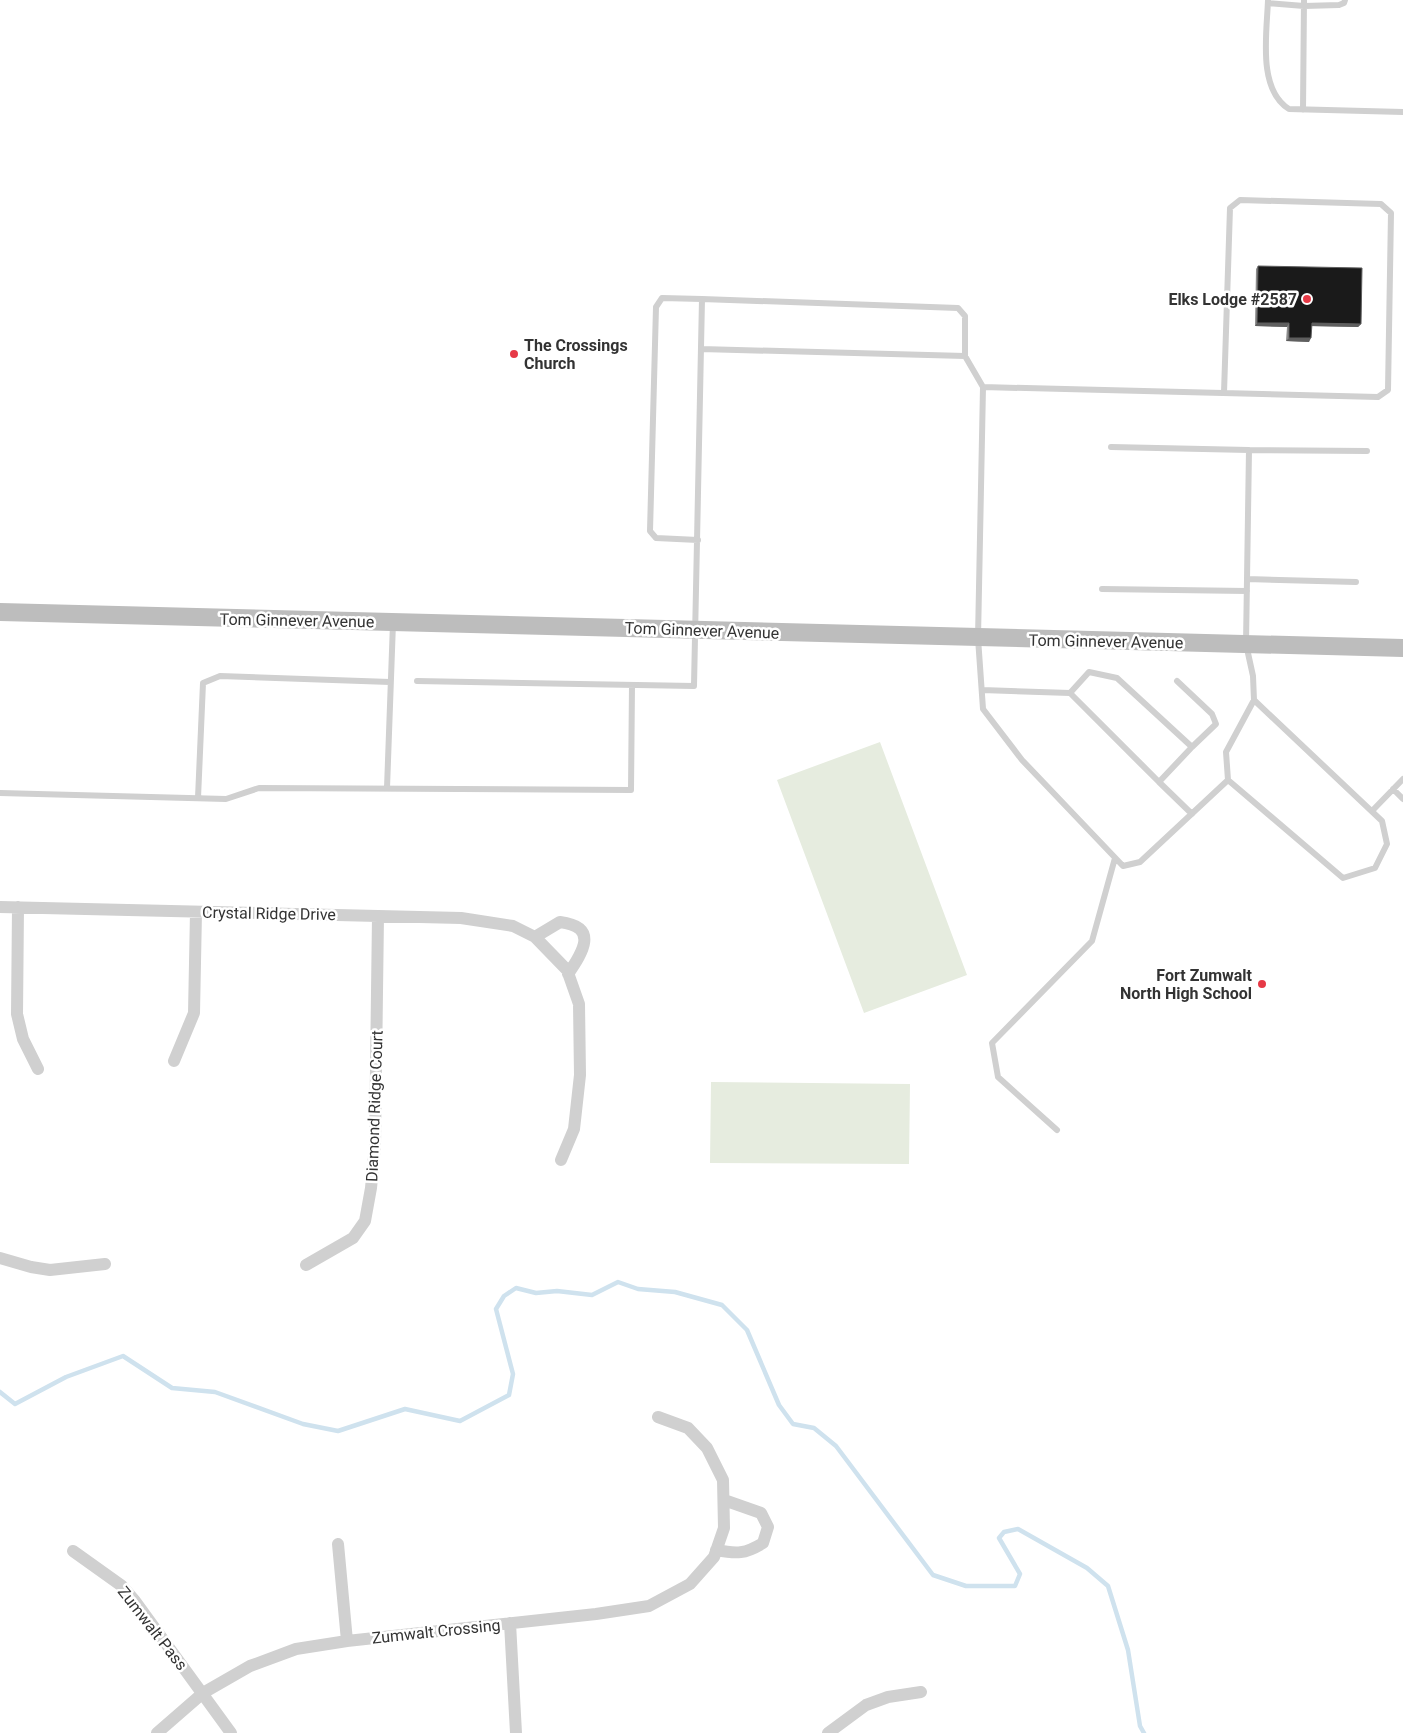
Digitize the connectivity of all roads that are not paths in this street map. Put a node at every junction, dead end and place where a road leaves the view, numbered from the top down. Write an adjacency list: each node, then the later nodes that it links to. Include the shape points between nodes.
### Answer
1 (1345, 0): 3 (lane, via 1339,5)
2 (1268, 2): 3 (lane); 4 (lane, via 1266,64 1270,82 1280,104 1288,109)
3 (1304, 3): 4 (lane)
4 (1303, 110): 5 (lane)
5 (1403, 112)
6 (702, 299): 7 (lane); 8 (lane, via 958,308 965,316); 14 (lane, via 662,298 656,307 650,531 656,538)
7 (701, 349): 8 (lane); 14 (lane)
8 (965, 356): 9 (lane)
9 (983, 387): 10 (lane); 22 (lane)
10 (1224, 393): 10 (lane, via 1378,397 1388,390 1391,213 1381,204 1240,200 1230,208)
11 (1111, 447): 12 (lane)
12 (1249, 450): 13 (lane); 15 (lane)
13 (1367, 451)
14 (698, 540): 21 (lane)
15 (1247, 579): 16 (lane); 18 (lane)
16 (1356, 582)
17 (1102, 589): 18 (lane)
18 (1247, 591): 23 (lane)
19 (0, 612): 20 (main road, Tom Ginnever Avenue)
20 (393, 622): 21 (main road, Tom Ginnever Avenue); 26 (lane)
21 (696, 630): 22 (main road, Tom Ginnever Avenue); 28 (lane, via 694,686)
22 (978, 638): 23 (main road, Tom Ginnever Avenue); 29 (lane)
23 (1246, 644): 24 (main road, Tom Ginnever Avenue); 31 (lane)
24 (1403, 648)
25 (1177, 681): 32 (lane, via 1212,714 1216,724)
26 (390, 682): 36 (lane); 39 (lane, via 220,676 202,684)
27 (417, 682): 28 (lane)
28 (632, 685): 36 (lane, via 631,790)
29 (982, 690): 30 (lane); 43 (lane, via 983,709 1022,760)
30 (1070, 693): 32 (lane, via 1089,672 1117,678); 35 (lane)
31 (1254, 700): 34 (lane, via 1226,752); 41 (lane)
32 (1192, 747): 35 (lane)
33 (1403, 779): 37 (lane)
34 (1228, 780): 41 (lane, via 1343,878 1376,868 1387,844 1382,821); 42 (lane)
35 (1159, 782): 42 (lane)
36 (387, 788): 39 (lane, via 259,788 226,799)
37 (1393, 789): 40 (lane); 41 (lane)
38 (0, 793): 39 (lane)
39 (198, 798)
40 (1403, 799)
41 (1372, 811)
42 (1192, 814): 43 (lane, via 1140,862 1123,866)
43 (1115, 858): 52 (lane, via 1092,941 992,1043 998,1076)
44 (0, 907): 45 (street, Crystal Ridge Drive)
45 (18, 907): 46 (street, Crystal Ridge Drive); 51 (street, via 17,1014 23,1039)
46 (196, 912): 47 (street, Crystal Ridge Drive); 50 (street, via 194,1013)
47 (378, 916): 48 (street, Crystal Ridge Drive, via 461,918 513,926); 56 (street, Diamond Ridge Court, via 375,1145 372,1188 365,1222 352,1238)
48 (535, 937): 49 (street, Crystal Ridge Drive); 49 (street, via 560,922 577,926 585,942)
49 (568, 974): 53 (street, Crystal Ridge Drive, via 579,1004 580,1075 574,1129)
50 (174, 1061)
51 (38, 1069)
52 (1056, 1130)
53 (561, 1160)
54 (0, 1258): 55 (street, via 50,1270)
55 (105, 1264)
56 (306, 1265)
57 (658, 1417): 58 (street, Zumwalt Crossing, via 688,1428 707,1448 723,1480)
58 (724, 1500): 60 (street, Zumwalt Crossing, via 724,1528); 60 (street, via 761,1514 768,1527 763,1543 749,1551 731,1553)
59 (338, 1544): 63 (street)
60 (716, 1550): 62 (street, Zumwalt Crossing, via 714,1557 690,1584 649,1606)
61 (73, 1551): 65 (street, Zumwalt Pass, via 122,1586)
62 (510, 1623): 63 (street, Zumwalt Crossing); 68 (street)
63 (347, 1640): 65 (street, Zumwalt Crossing, via 296,1649 250,1666)
64 (921, 1692): 69 (street, via 888,1697 866,1705)
65 (203, 1693): 66 (street, Zumwalt Crossing); 67 (street, Zumwalt Pass)
66 (157, 1733)
67 (230, 1733)
68 (516, 1733)
69 (828, 1733)

